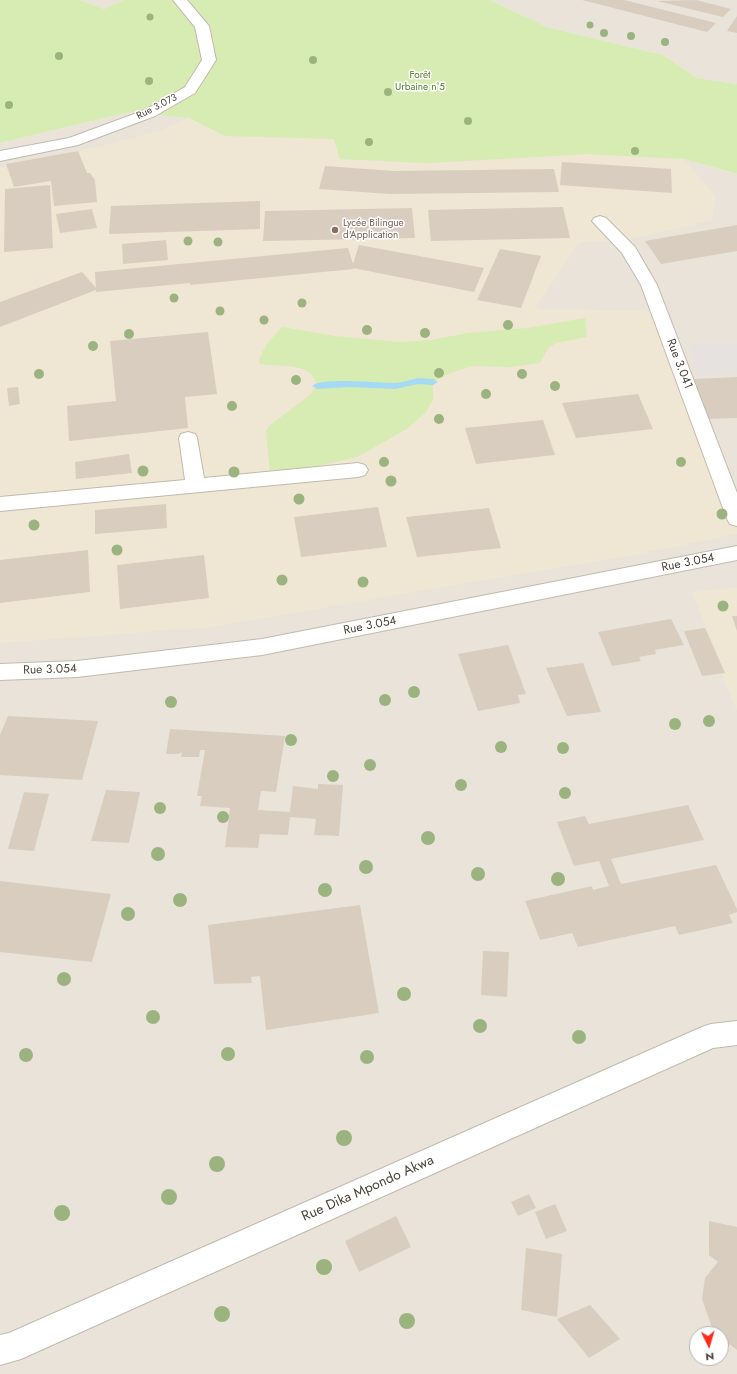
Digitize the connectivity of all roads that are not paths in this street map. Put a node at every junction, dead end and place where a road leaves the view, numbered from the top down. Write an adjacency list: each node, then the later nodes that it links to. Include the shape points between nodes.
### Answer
1 (180, 0): 2 (street, Rue 3.073, via 202,26 209,60 190,90 150,113 73,142)
2 (0, 156)
3 (600, 221): 8 (street, Rue 3.041, via 629,251 649,285)
4 (188, 438): 6 (street)
5 (358, 470): 6 (street)
6 (195, 485): 7 (street)
7 (0, 504)
8 (737, 519)
9 (737, 553): 10 (street, Rue 3.054, via 262,648 76,669)
10 (0, 672)
11 (737, 1033): 12 (street, Rue Dika Mpondo Akwa, via 711,1036 10,1348)
12 (0, 1350)

